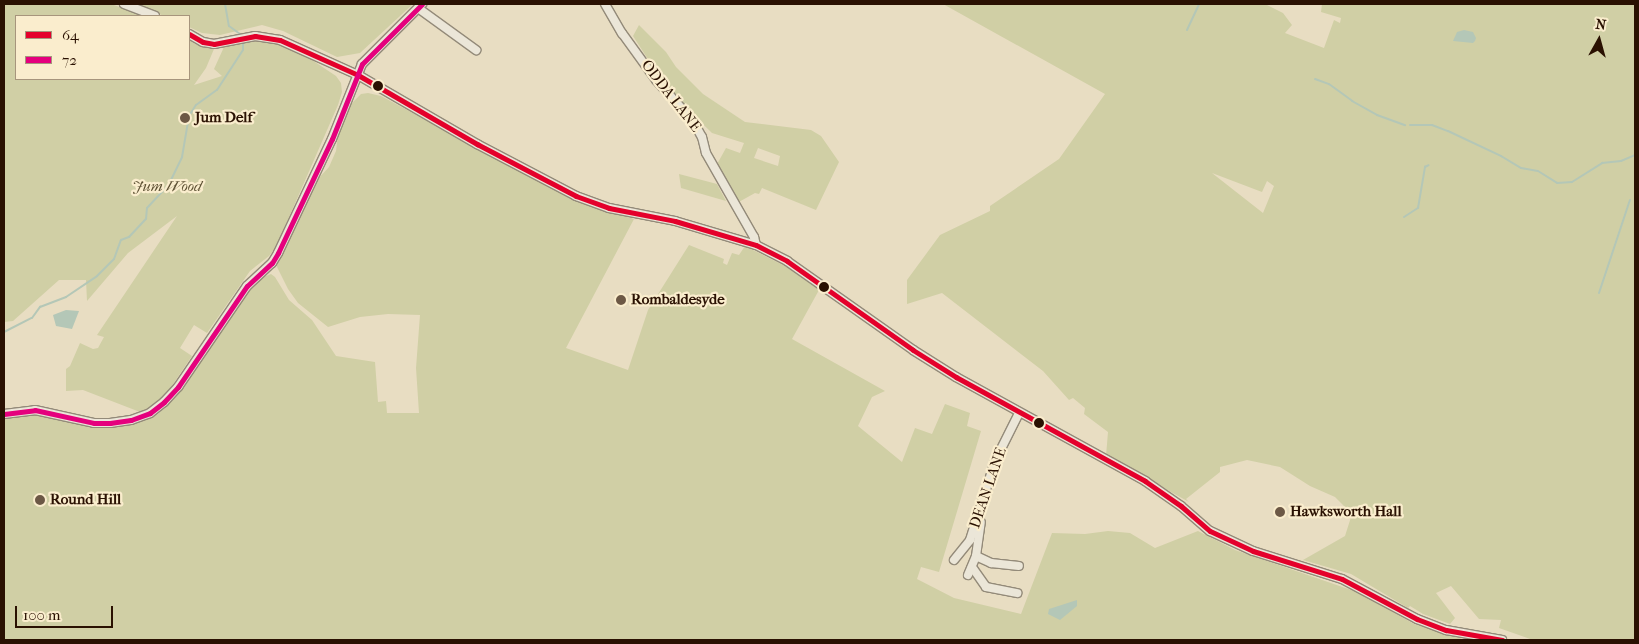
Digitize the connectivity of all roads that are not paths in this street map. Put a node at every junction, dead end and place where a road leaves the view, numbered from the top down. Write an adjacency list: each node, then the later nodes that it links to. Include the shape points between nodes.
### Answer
1 (124, 4): 4 (street)
2 (605, 4): 8 (street, ODDA LANE, via 648,69 693,121 706,153)
3 (420, 6): 6 (street); 7 (street, via 369,56)
4 (152, 15)
5 (190, 35): 7 (street, via 214,44 268,37)
6 (476, 50)
7 (358, 75): 8 (street, via 477,144 576,196 609,208 675,221); 10 (street, via 332,139 278,253 272,263 246,286 178,387 164,402 150,413 110,423 94,423 35,410)
8 (756, 245): 9 (street, via 787,261 913,350)
9 (1019, 413): 11 (street, DEAN LANE); 16 (street, via 1144,481 1210,531 1232,542 1342,579 1417,619 1446,630)
10 (4, 414)
11 (995, 461): 12 (street, via 997,474 979,527); 13 (street, DEAN LANE, via 970,540)
12 (976, 556): 14 (street, via 991,563); 15 (street, via 970,571 986,587)
13 (954, 560)
14 (1019, 566)
15 (1017, 594)
16 (1502, 640)

